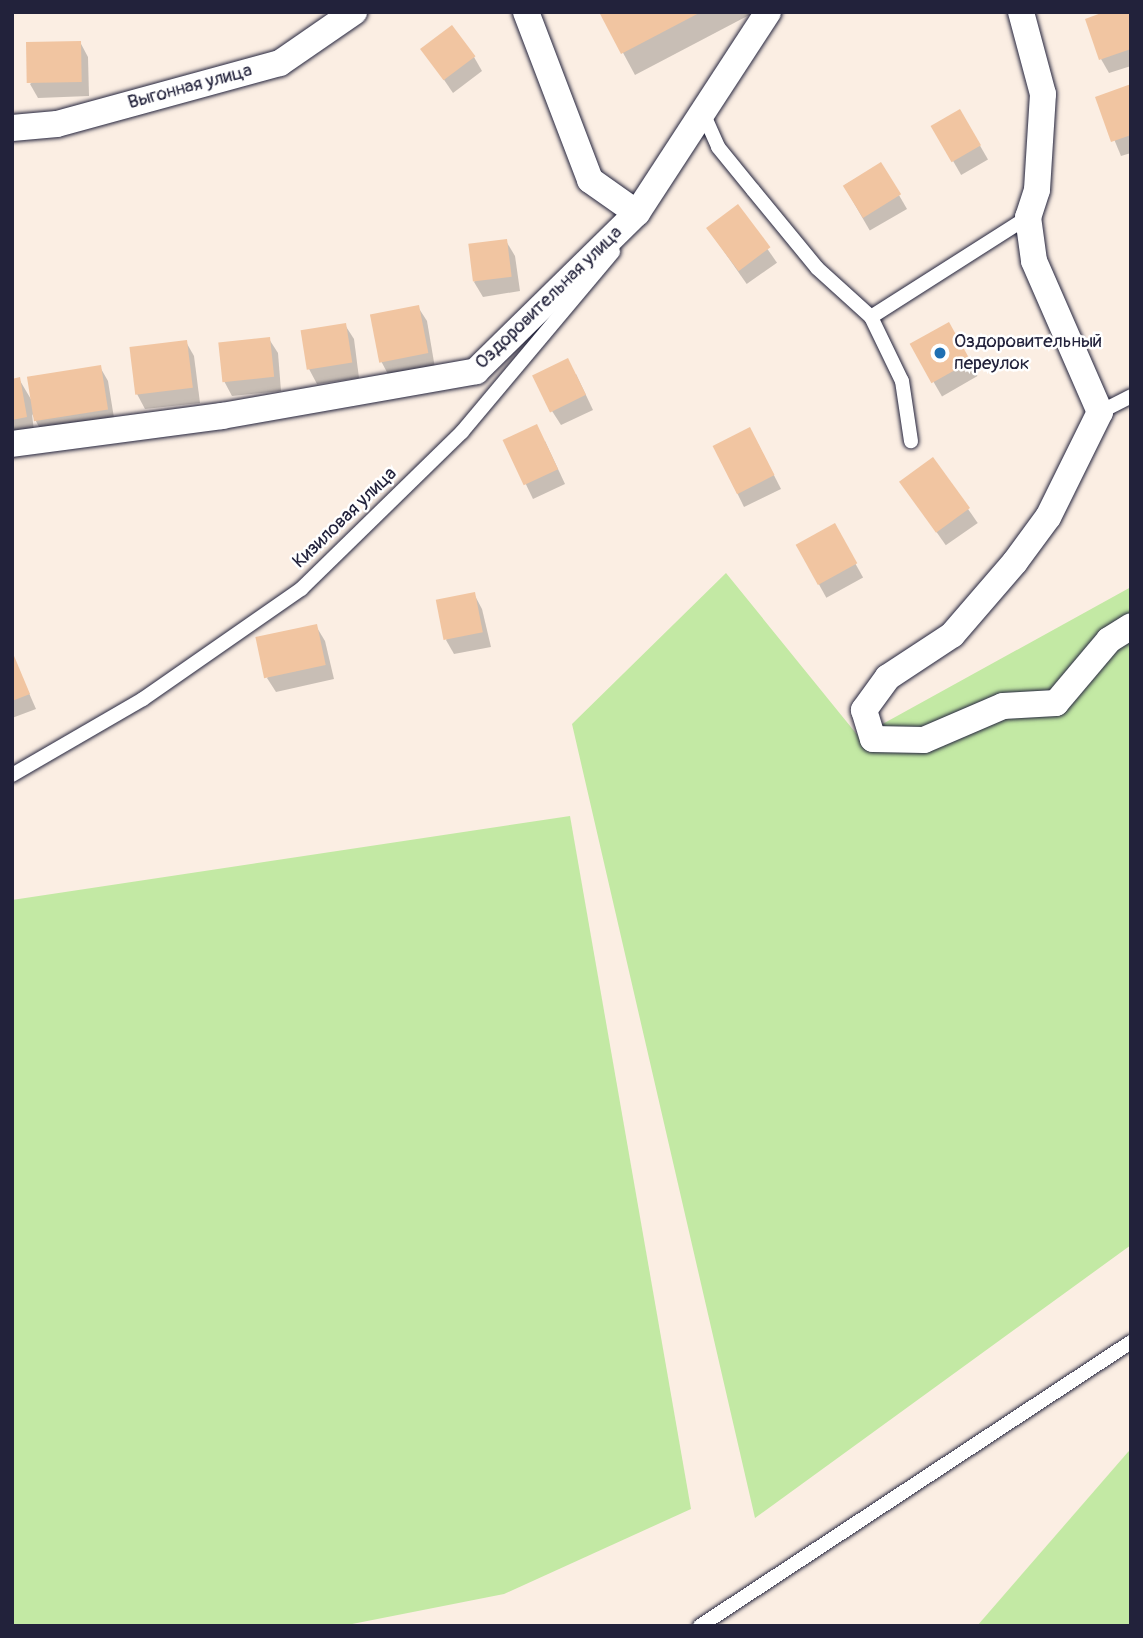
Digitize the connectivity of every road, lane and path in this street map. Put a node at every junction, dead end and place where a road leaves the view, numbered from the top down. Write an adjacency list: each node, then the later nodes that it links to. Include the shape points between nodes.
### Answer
1 (354, 12): 6 (street, Выгонная улица, via 280,63 57,124)
2 (526, 12): 7 (street, via 590,180)
3 (768, 12): 5 (street, Оздоровительная улица)
4 (1021, 12): 8 (street, via 1043,94 1037,190)
5 (704, 114): 7 (street, Оздоровительная улица); 9 (lane, via 718,147 753,190 817,268)
6 (12, 128)
7 (637, 213): 13 (street, Оздоровительная улица, via 477,370 222,416); 15 (lane, Кизиловая улица, via 621,244 462,432 301,589 143,699)
8 (1028, 217): 9 (lane, via 923,279); 11 (street, via 1034,261)
9 (870, 317): 12 (lane, via 902,381)
10 (1131, 396): 11 (lane)
11 (1100, 412): 14 (street, via 1048,517 1015,562 952,635 888,677 864,710 873,740 924,740 1003,706 1056,703 1109,640)
12 (911, 442)
13 (12, 444)
14 (1131, 626)
15 (12, 775)
16 (1131, 1342): 17 (lane)
17 (700, 1626)

